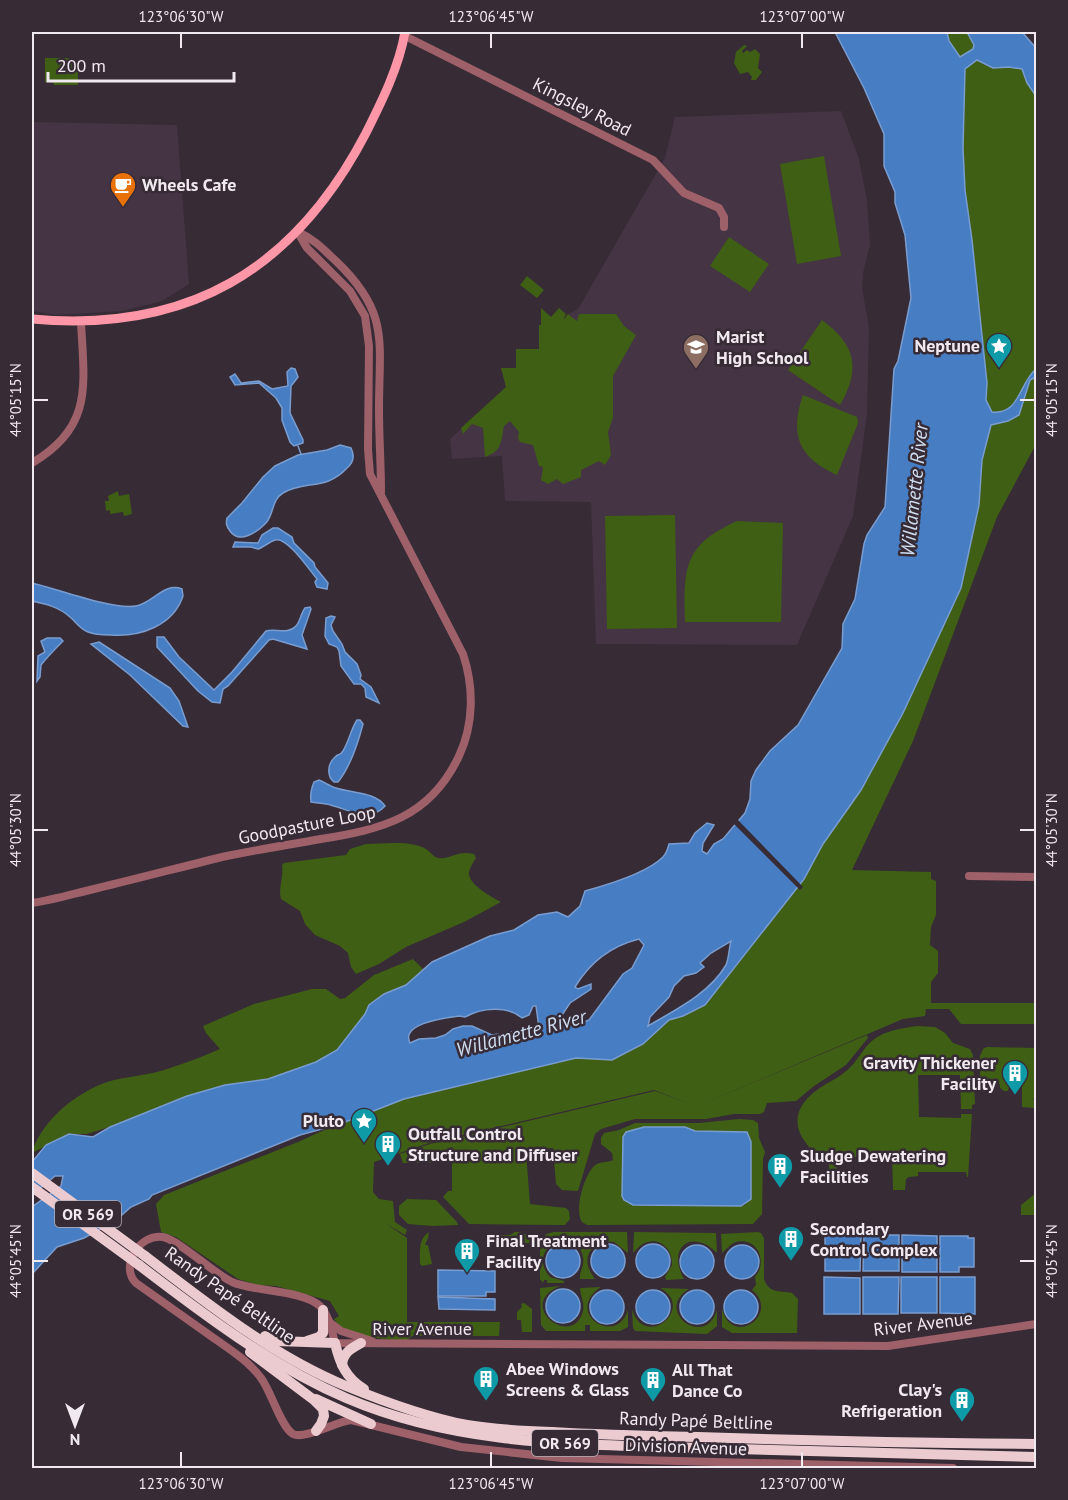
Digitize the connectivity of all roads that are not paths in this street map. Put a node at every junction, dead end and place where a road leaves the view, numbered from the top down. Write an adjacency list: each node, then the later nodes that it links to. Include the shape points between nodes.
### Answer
1 (405, 34): 2 (street, Kingsley Road, via 653,159 684,193 719,208); 3 (main road, via 387,89 360,145)
2 (724, 227)
3 (297, 231): 5 (main road, via 255,267 203,297 164,311); 9 (street, Goodpasture Loop, via 307,248 350,291 365,316 369,346 370,474 458,640 469,676 471,710 464,744 450,774 437,789 410,813 375,829 231,855)
4 (32, 320): 5 (main road)
5 (81, 322): 6 (street, via 83,392 78,415 57,445)
6 (32, 463)
7 (969, 876): 8 (street)
8 (1036, 877)
9 (32, 903)
10 (32, 1173): 12 (highway, Randy Papé Beltline / OR 569, bridge)
11 (32, 1188): 12 (highway, Randy Papé Beltline / OR 569, bridge)
12 (142, 1260): 13 (highway, Randy Papé Beltline / OR 569); 17 (highway, Randy Papé Beltline / OR 569)
13 (173, 1277): 18 (highway, via 269,1338); 24 (highway, Randy Papé Beltline / OR 569, via 283,1353 345,1386)
14 (323, 1310): 15 (street); 18 (highway, via 323,1333); 26 (street, via 306,1299 232,1282 166,1238 145,1241 129,1264 129,1274 136,1283 252,1367 291,1432 304,1436)
15 (329, 1321): 19 (street); 21 (street, via 340,1331)
16 (1036, 1324): 21 (street, River Avenue, via 888,1346)
17 (223, 1328): 23 (highway); 28 (highway, Randy Papé Beltline / OR 569, via 290,1370 345,1398 420,1424 466,1434 546,1442)
18 (303, 1343): 19 (highway)
19 (335, 1343): 20 (street, River Avenue); 22 (highway)
20 (361, 1343): 21 (street, River Avenue); 22 (highway, via 347,1352)
21 (382, 1343)
22 (342, 1366): 24 (highway, via 355,1383)
23 (305, 1394): 25 (highway); 26 (highway, via 324,1412 324,1420)
24 (388, 1402): 27 (highway, Randy Papé Beltline / OR 569, via 468,1425 520,1431)
25 (371, 1424): 26 (street, Division Avenue, via 342,1421); 29 (street, Division Avenue, via 478,1450)
26 (316, 1431)
27 (1036, 1444)
28 (1036, 1457)
29 (624, 1465): 30 (street, Division Avenue)
30 (953, 1468)

